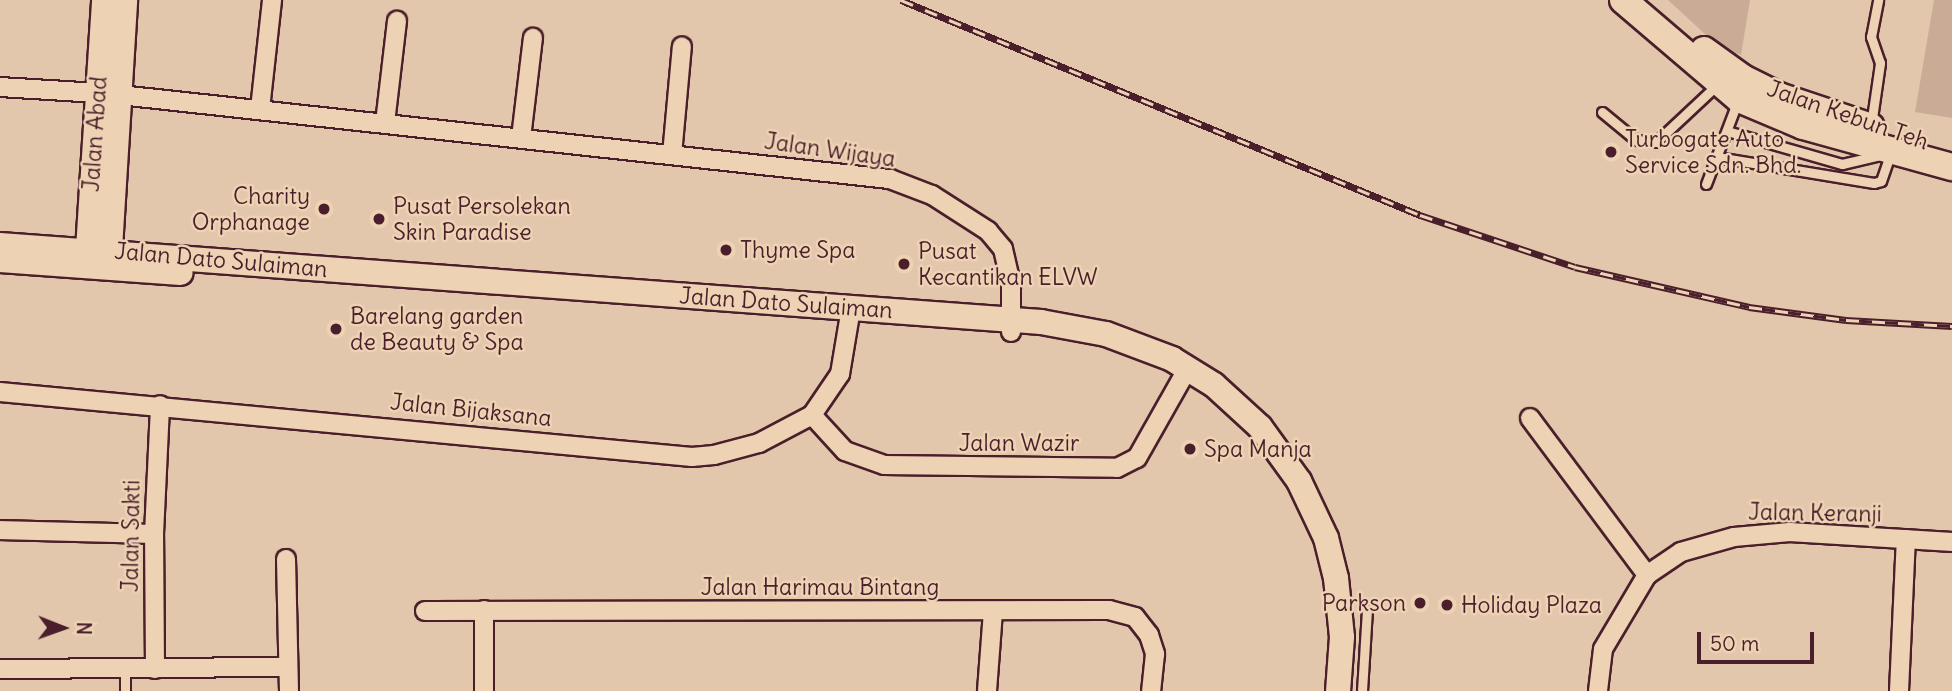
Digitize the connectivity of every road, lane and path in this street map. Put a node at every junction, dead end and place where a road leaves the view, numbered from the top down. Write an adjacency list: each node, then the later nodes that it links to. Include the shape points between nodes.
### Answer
1 (104, 0): 12 (street, Jalan Abad)
2 (125, 0): 12 (street)
3 (272, 0): 13 (street)
4 (1623, 0): 11 (main road, Jalan Kebun Teh)
5 (1647, 0): 11 (main road, Jalan Kebun Teh)
6 (1878, 0): 16 (lane, via 1871,37 1881,63)
7 (397, 21): 15 (street)
8 (533, 38): 18 (street)
9 (682, 46): 21 (street)
10 (0, 87): 12 (street, Jalan Wijaya)
11 (1733, 87): 14 (lane, via 1656,142 1636,140); 16 (main road, Jalan Kebun Teh); 17 (lane); 20 (main road, Jalan Kebun Teh, via 1769,114)
12 (109, 94): 13 (street, Jalan Wijaya); 26 (street, Jalan Abad)
13 (260, 109): 15 (street, Jalan Wijaya)
14 (1602, 112)
15 (385, 123): 18 (street, Jalan Wijaya)
16 (1871, 127): 19 (main road, Jalan Kebun Teh); 20 (lane)
17 (1727, 131): 20 (lane, via 1842,164); 22 (lane)
18 (521, 138): 21 (street, Jalan Wijaya)
19 (1952, 149)
20 (1891, 150): 22 (lane, via 1881,181 1874,183); 23 (main road, Jalan Kebun Teh)
21 (672, 155): 29 (street, Jalan Wijaya, via 890,179 932,195 970,217 1003,249)
22 (1717, 157): 24 (lane)
23 (1952, 167)
24 (1706, 184)
25 (0, 245): 26 (street, Jalan Dato Sulaiman)
26 (98, 259): 27 (street, Jalan Dato Sulaiman); 28 (street, Jalan Dato Sulaiman)
27 (0, 260)
28 (851, 314): 29 (street, Jalan Dato Sulaiman); 33 (street, Jalan Bijaksana, via 840,374)
29 (1012, 326): 30 (street, Jalan Dato Sulaiman, via 1106,348)
30 (1185, 375): 33 (street, Jalan Wazir, via 1137,458 1117,468 884,465 845,451); 54 (street, Jalan Dato Sulaiman, via 1273,468 1309,533 1324,592); 55 (street, Jalan Dato Sulaiman, via 1224,393 1260,428 1311,502 1336,578 1342,637)
31 (0, 392): 32 (street, Jalan Bijaksana)
32 (160, 405): 33 (street, Jalan Bijaksana, via 692,457 760,443); 36 (street, Jalan Sakti)
33 (812, 415)
34 (1530, 418): 40 (street)
35 (0, 530): 36 (street)
36 (154, 534): 48 (street, Jalan Sakti)
37 (1906, 539): 38 (street, Jalan Keranji); 40 (street, Jalan Keranji, via 1790,532 1734,537 1681,552); 58 (street)
38 (1952, 542)
39 (286, 559): 45 (street)
40 (1647, 575): 57 (street, Jalan Keranji, via 1603,649)
41 (484, 610): 43 (street, Jalan Harimau Bintang); 44 (street, Jalan Harimau Bintang); 51 (street)
42 (1367, 610): 56 (lane)
43 (425, 611)
44 (993, 612): 52 (street); 53 (street, Jalan Harimau Bintang, via 1109,610 1135,617 1149,635 1155,654)
45 (288, 667): 48 (street); 50 (street)
46 (0, 669): 47 (street)
47 (125, 669): 48 (street); 49 (lane)
48 (155, 669)
49 (125, 691)
50 (289, 691)
51 (484, 691)
52 (987, 691)
53 (1151, 691)
54 (1324, 691)
55 (1338, 691)
56 (1362, 691)
57 (1598, 691)
58 (1899, 691)

